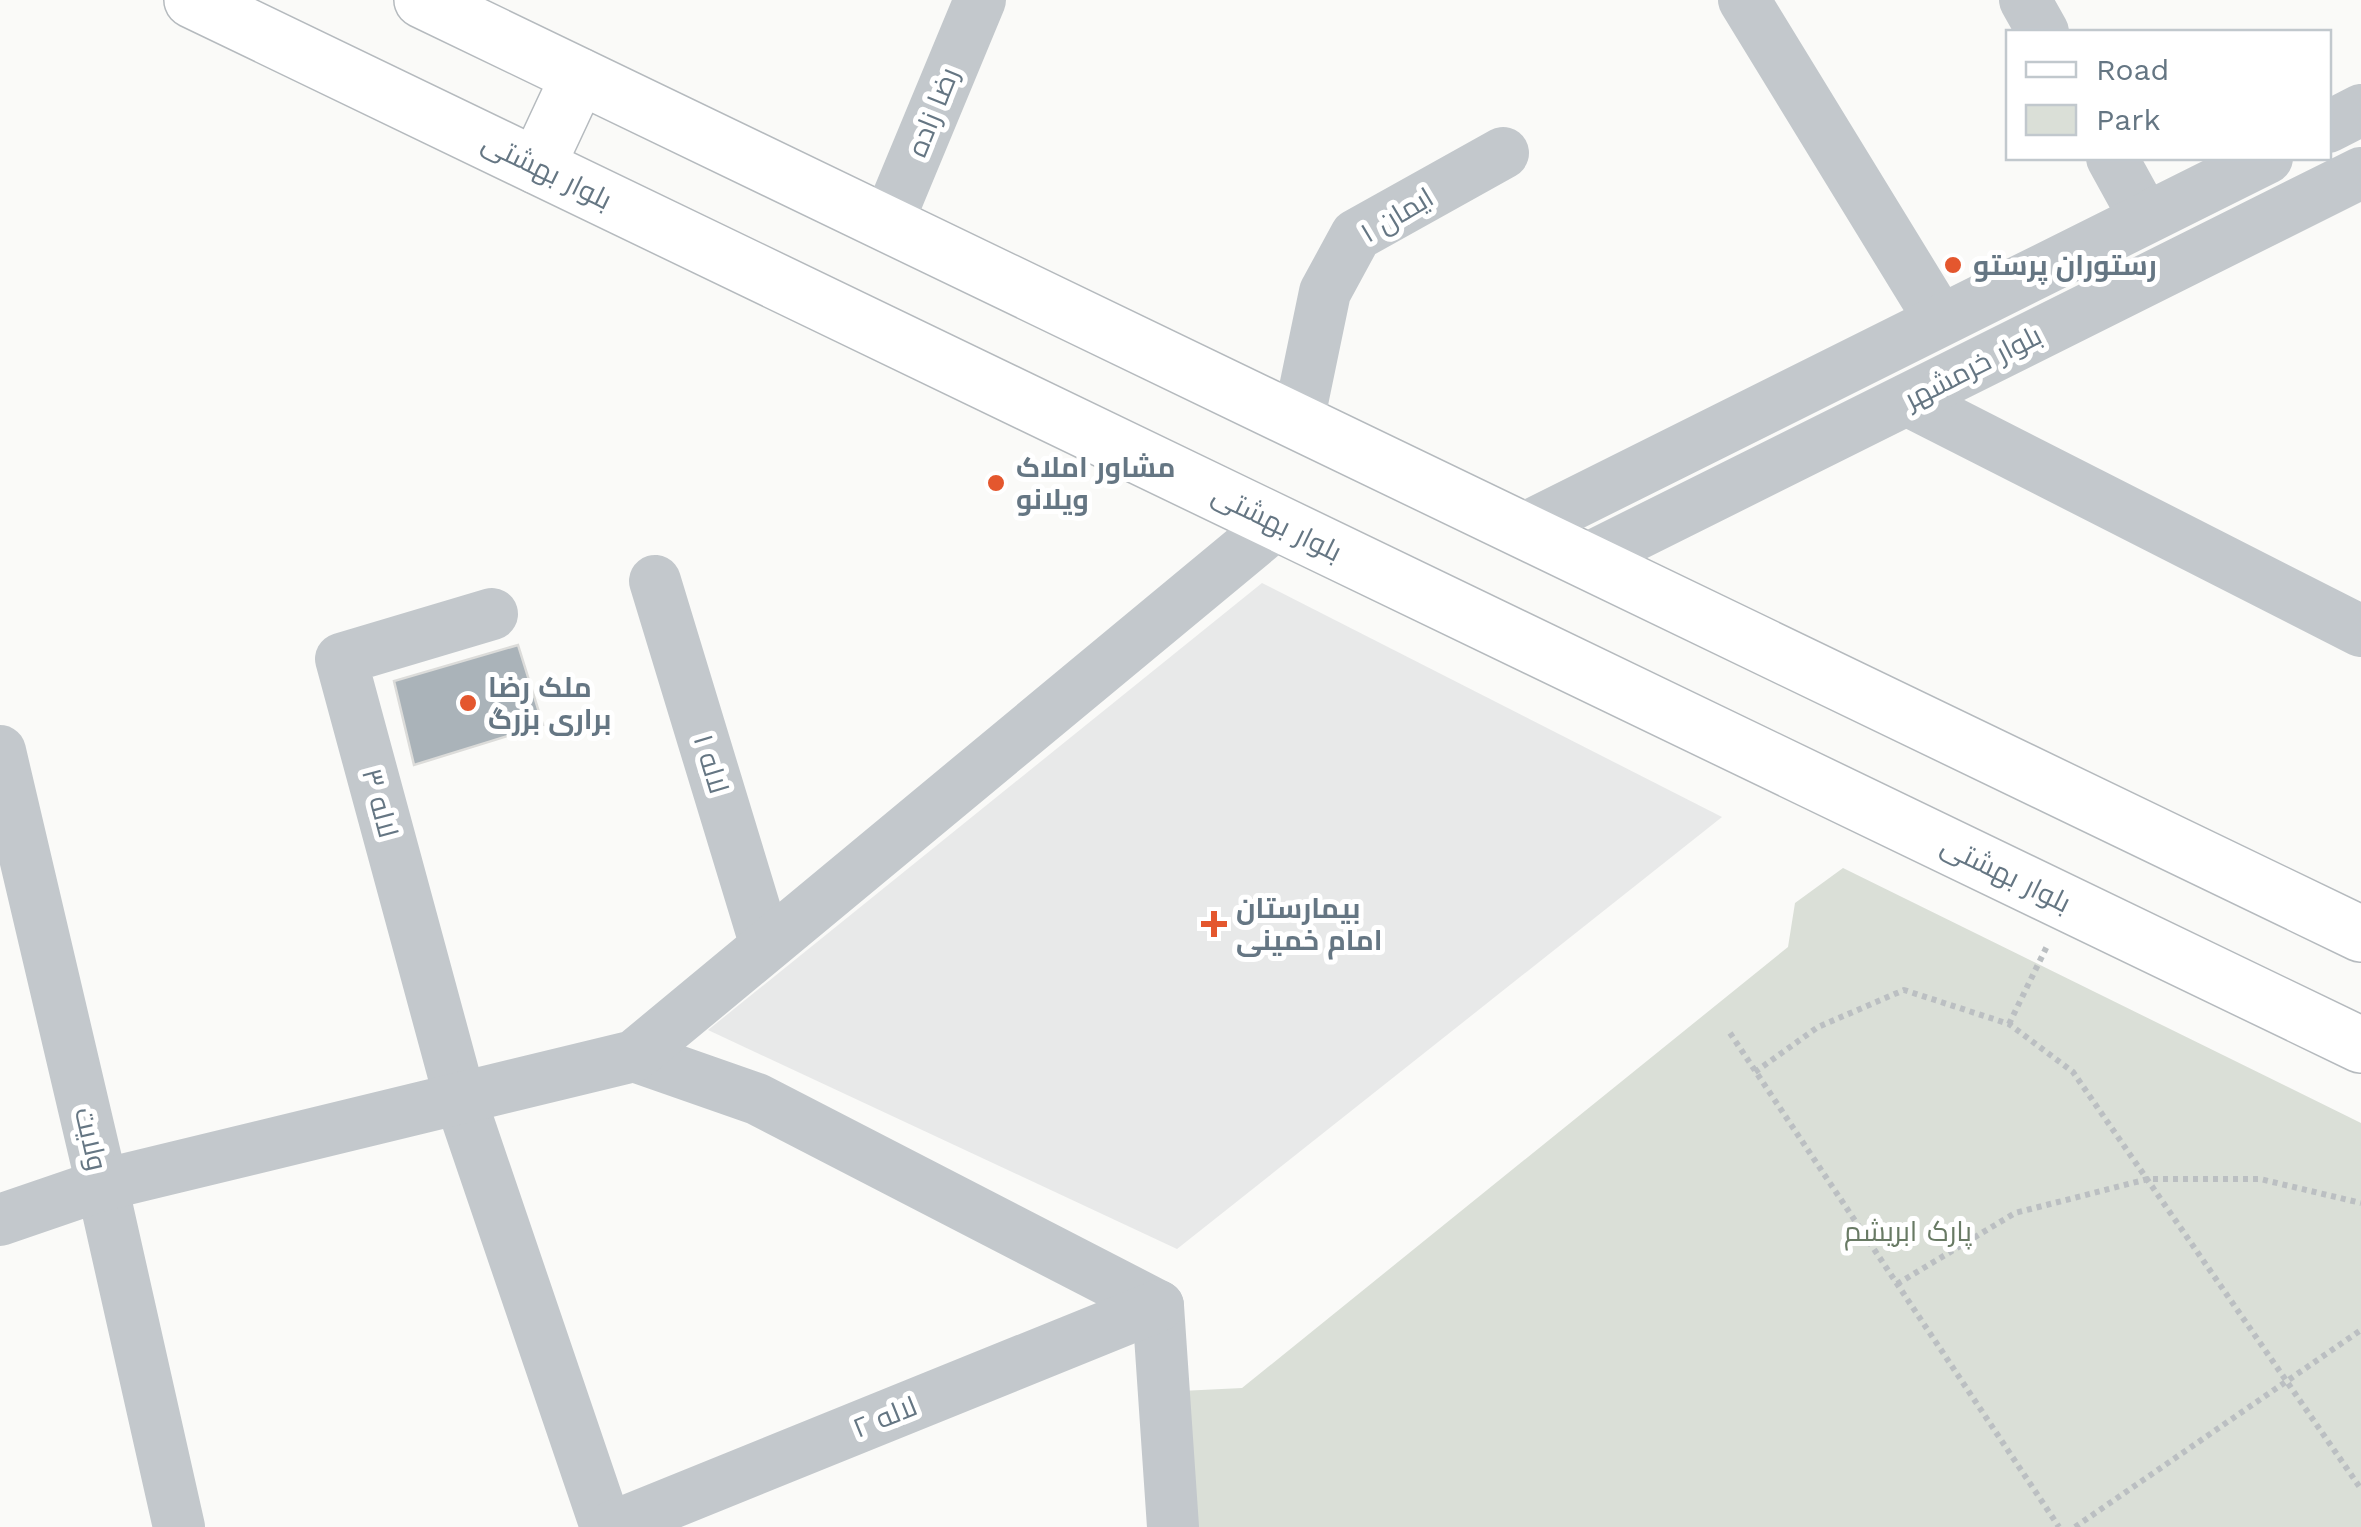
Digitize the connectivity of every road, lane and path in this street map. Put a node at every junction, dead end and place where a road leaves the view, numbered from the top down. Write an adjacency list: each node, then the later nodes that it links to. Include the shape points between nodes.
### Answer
1 (192, 0): 13 (main road, بلوار بهشتی)
2 (422, 0): 7 (main road)
3 (980, 0): 16 (street, رضا زاده)
4 (1744, 0): 17 (street)
5 (2025, 0): 6 (street)
6 (2042, 30)
7 (580, 76): 13 (main road); 16 (main road)
8 (2361, 110): 9 (street)
9 (2331, 125)
10 (1503, 153): 19 (street, ایمان ۱, via 1356,236 1325,292)
11 (2113, 160): 15 (street)
12 (2263, 160): 15 (street, بلوار خرمشهر)
13 (537, 166): 20 (main road, بلوار بهشتی)
14 (2361, 173): 18 (street, بلوار خرمشهر)
15 (2145, 218): 17 (street, بلوار خرمشهر)
16 (887, 224): 19 (main road)
17 (1940, 320): 21 (street, بلوار خرمشهر)
18 (1907, 400): 22 (street, بلوار خرمشهر); 25 (street)
19 (1298, 422): 21 (main road)
20 (1277, 523): 27 (main road, بلوار بهشتی); 29 (street)
21 (1522, 530): 22 (main road)
22 (1585, 560): 28 (main road)
23 (655, 581): 29 (street, لاله ۱)
24 (492, 614): 35 (street, لاله ۳, via 341,659)
25 (2361, 631)
26 (0, 751): 37 (street, ولایت)
27 (2068, 904): 30 (path); 32 (main road, بلوار بهشتی)
28 (2361, 934)
29 (766, 946): 33 (street)
30 (2009, 1024): 34 (path, via 1904,990 1818,1027); 36 (path, via 2073,1072)
31 (1730, 1033): 34 (path)
32 (2361, 1045)
33 (634, 1056): 35 (street); 41 (street, via 757,1099)
34 (1755, 1072): 40 (path)
35 (460, 1098): 37 (street); 46 (street, لاله ۲)
36 (2148, 1179): 38 (path, via 2260,1179); 40 (path, via 2015,1214); 43 (path)
37 (102, 1185): 39 (street); 45 (street, ولایت)
38 (2361, 1203)
39 (0, 1220)
40 (1897, 1284): 48 (path)
41 (1158, 1306): 46 (street, لاله ۲); 47 (street)
42 (2361, 1330): 43 (path)
43 (2287, 1382): 44 (path); 49 (path)
44 (2361, 1489)
45 (178, 1527)
46 (609, 1527)
47 (1173, 1527)
48 (2059, 1527)
49 (2075, 1527)

